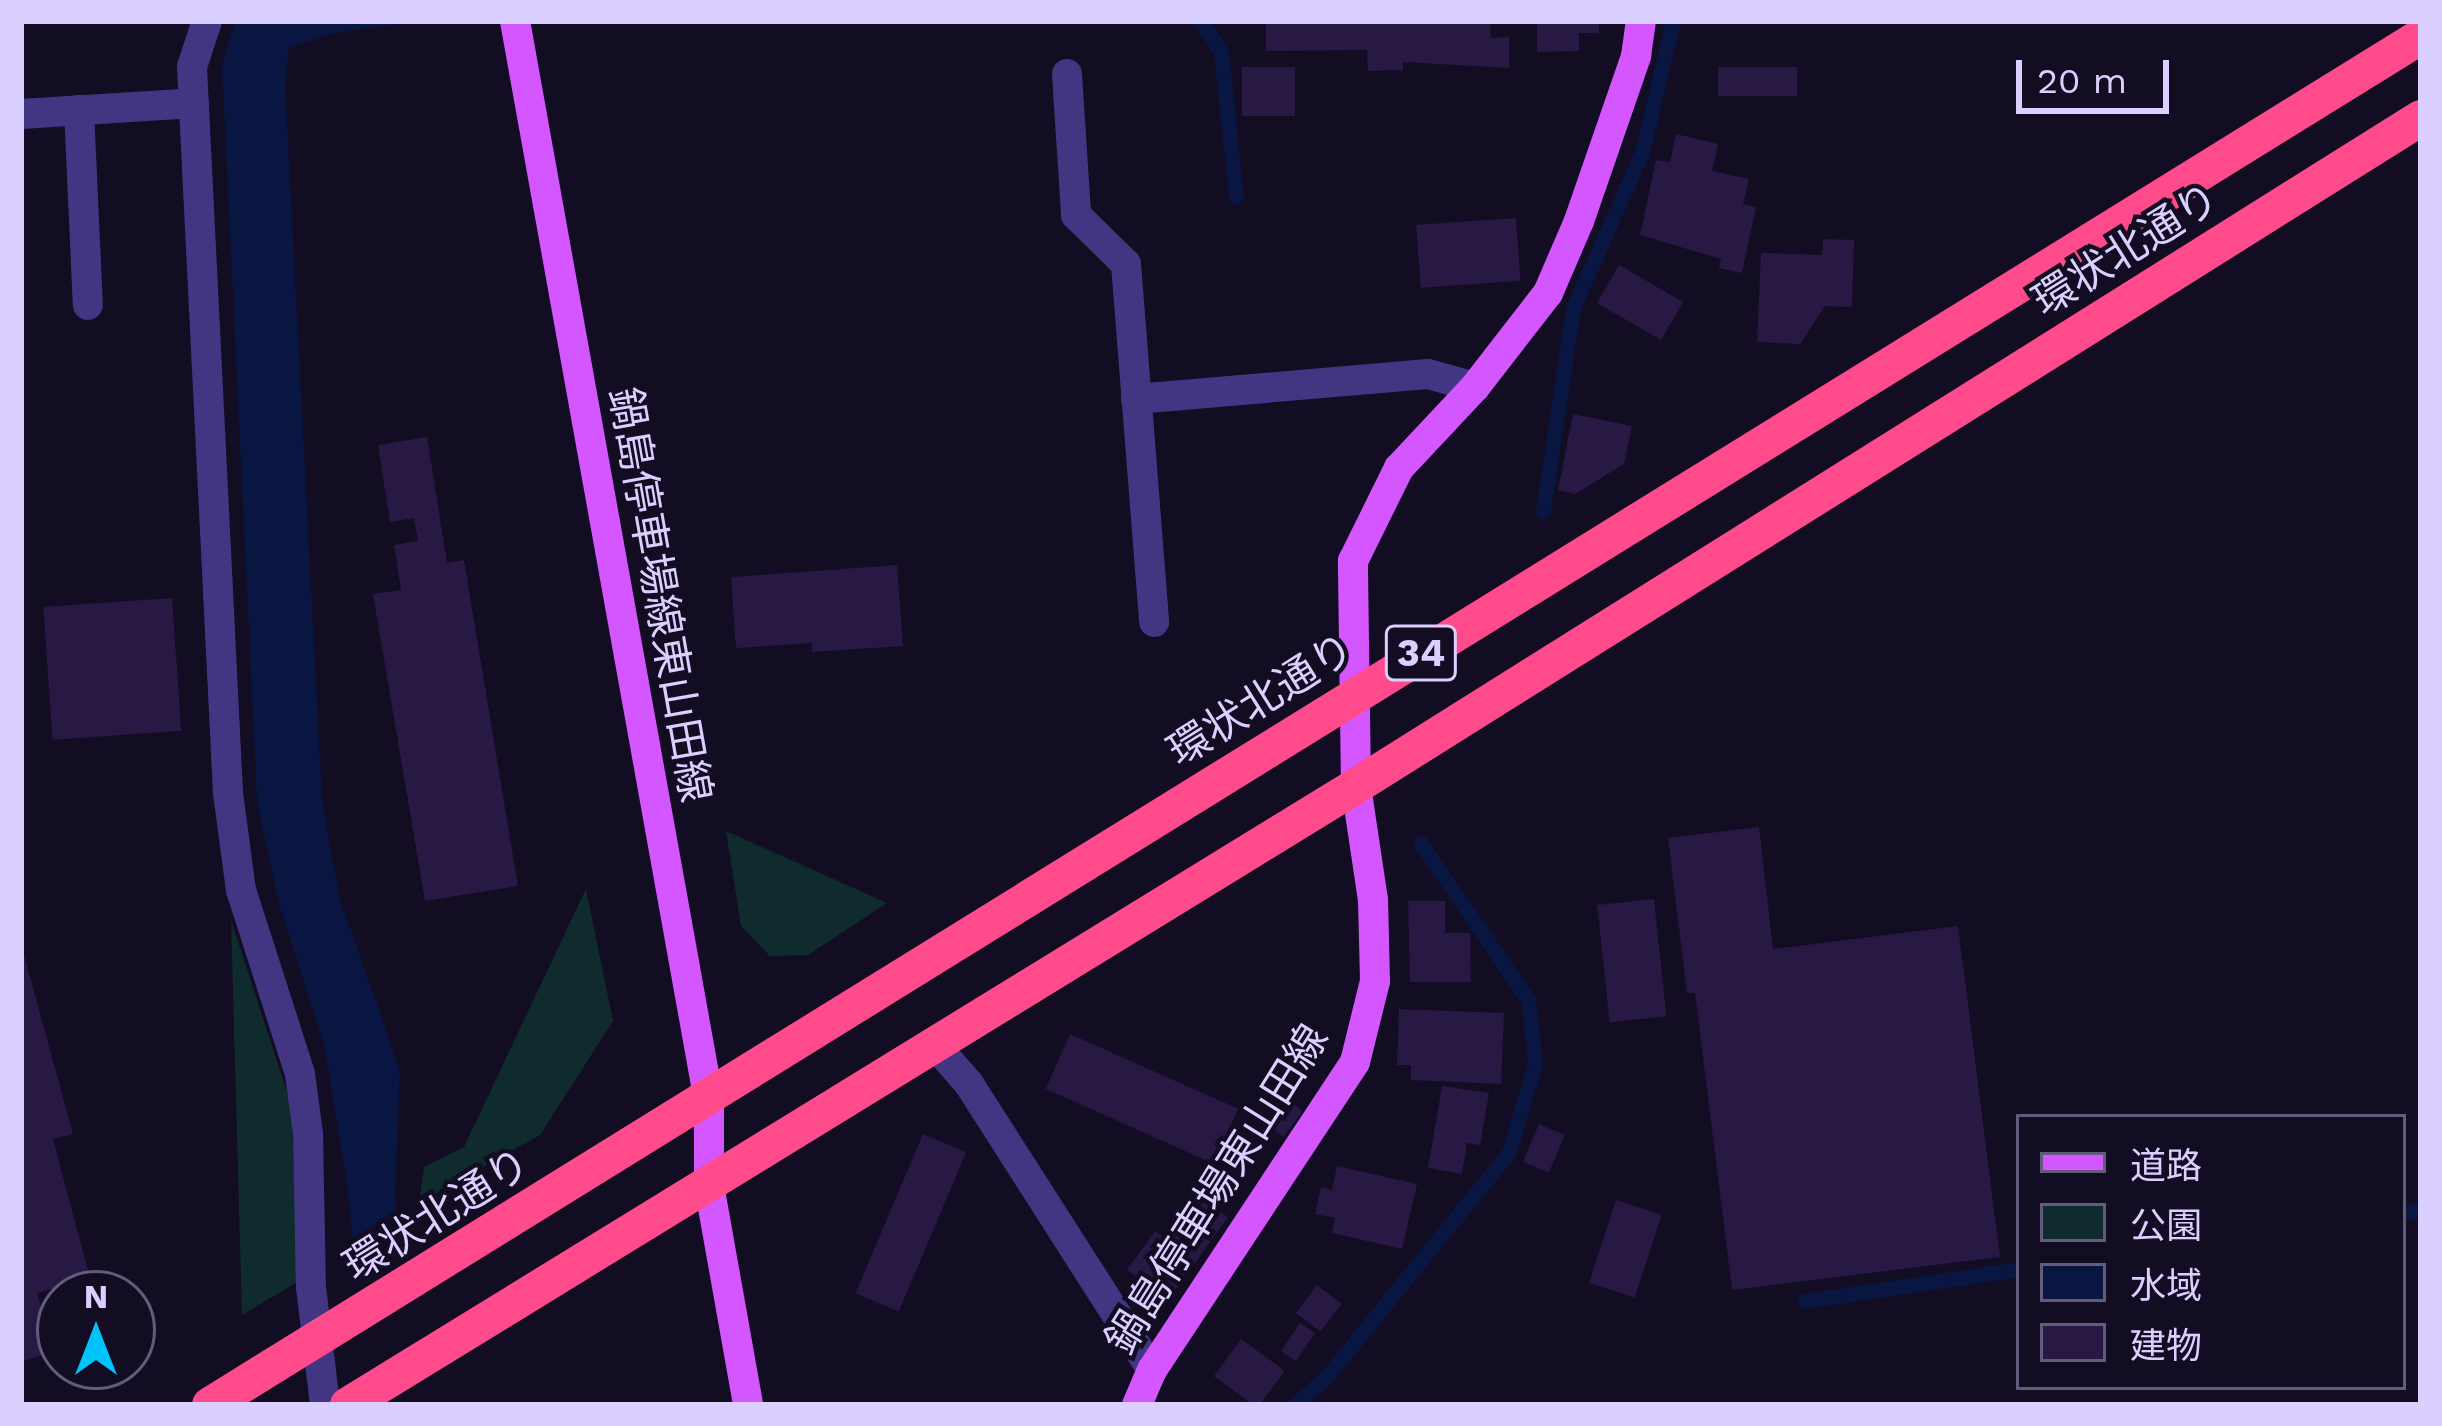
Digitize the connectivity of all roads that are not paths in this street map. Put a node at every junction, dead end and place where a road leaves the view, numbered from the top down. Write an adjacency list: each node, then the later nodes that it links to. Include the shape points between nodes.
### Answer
1 (207, 21): 6 (street, via 192,67)
2 (514, 21): 17 (main road, 鍋島停車場線東山田線)
3 (1641, 21): 11 (main road, 鍋島停車場東山田線, via 1629,77 1548,293)
4 (2421, 36): 14 (highway, 環状北通り / 34)
5 (1067, 74): 12 (street, via 1076,214 1126,265)
6 (194, 103): 7 (street); 19 (street, via 228,793 241,890 300,1074)
7 (79, 110): 8 (street); 10 (street)
8 (21, 113)
9 (2421, 118): 15 (highway, 環状北通り / 34)
10 (88, 305)
11 (1475, 387): 12 (street, via 1428,374); 14 (main road, 鍋島停車場東山田線, via 1399,468 1353,561)
12 (1136, 399): 13 (street)
13 (1154, 622)
14 (1356, 693): 15 (main road, 鍋島停車場東山田線); 17 (highway, 環状北通り / 34)
15 (1356, 786): 16 (highway, 環状北通り / 34); 20 (main road, 鍋島停車場東山田線, via 1375,981 1355,1062)
16 (935, 1045): 18 (highway, 環状北通り / 34); 20 (street, via 969,1084)
17 (709, 1101): 18 (main road, 鍋島停車場線東山田線); 19 (highway, 環状北通り / 34)
18 (709, 1185): 23 (highway, 環状北通り / 34); 24 (main road)
19 (328, 1334): 21 (highway, 環状北通り / 34); 22 (street)
20 (1152, 1370): 25 (main road, 鍋島停車場東山田線)
21 (210, 1405)
22 (325, 1405)
23 (348, 1405)
24 (748, 1405)
25 (1137, 1405)

